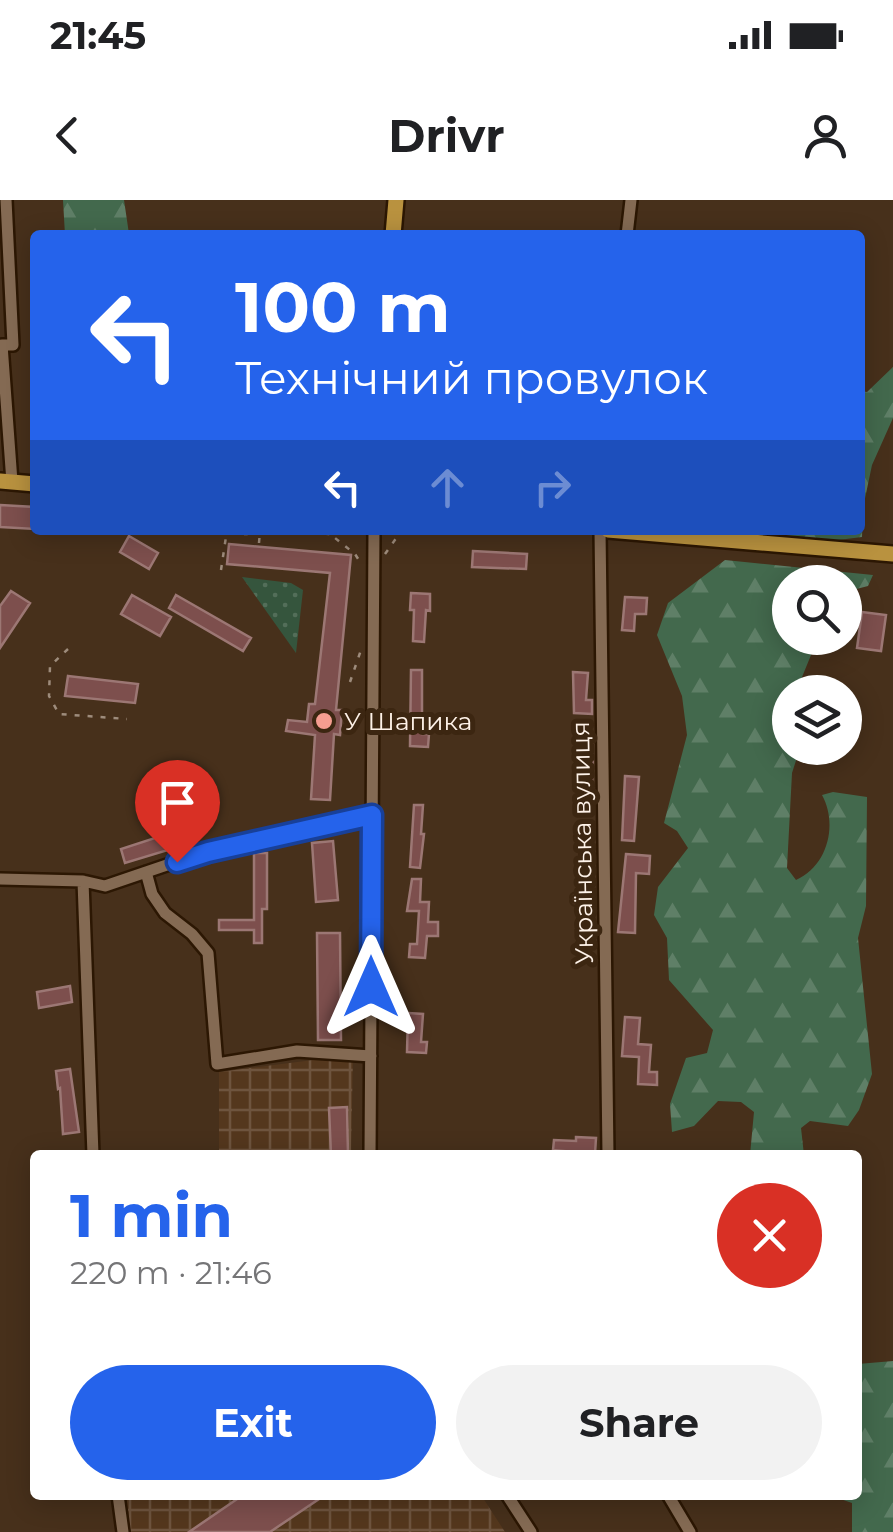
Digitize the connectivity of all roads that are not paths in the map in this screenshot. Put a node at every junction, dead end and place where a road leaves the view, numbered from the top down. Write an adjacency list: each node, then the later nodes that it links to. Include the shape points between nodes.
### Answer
1 (6, 200): 6 (street, via 13,345 2,345)
2 (396, 200): 4 (main road)
3 (630, 200): 5 (street)
4 (394, 230)
5 (627, 230)
6 (6, 481)
7 (374, 535): 11 (street)
8 (600, 535): 18 (street, Українська вулиця)
9 (667, 535): 10 (main road)
10 (893, 554)
11 (372, 815): 12 (street); 15 (street)
12 (146, 872): 14 (street, via 105,886); 15 (street, via 165,913 208,953 217,1064 297,1051)
13 (0, 879): 14 (street)
14 (83, 881): 16 (street)
15 (371, 1056): 17 (street)
16 (93, 1150)
17 (370, 1150)
18 (608, 1150)
19 (119, 1500): 22 (street)
20 (510, 1500): 23 (street)
21 (671, 1500): 24 (street)
22 (123, 1532)
23 (531, 1532)
24 (690, 1532)

